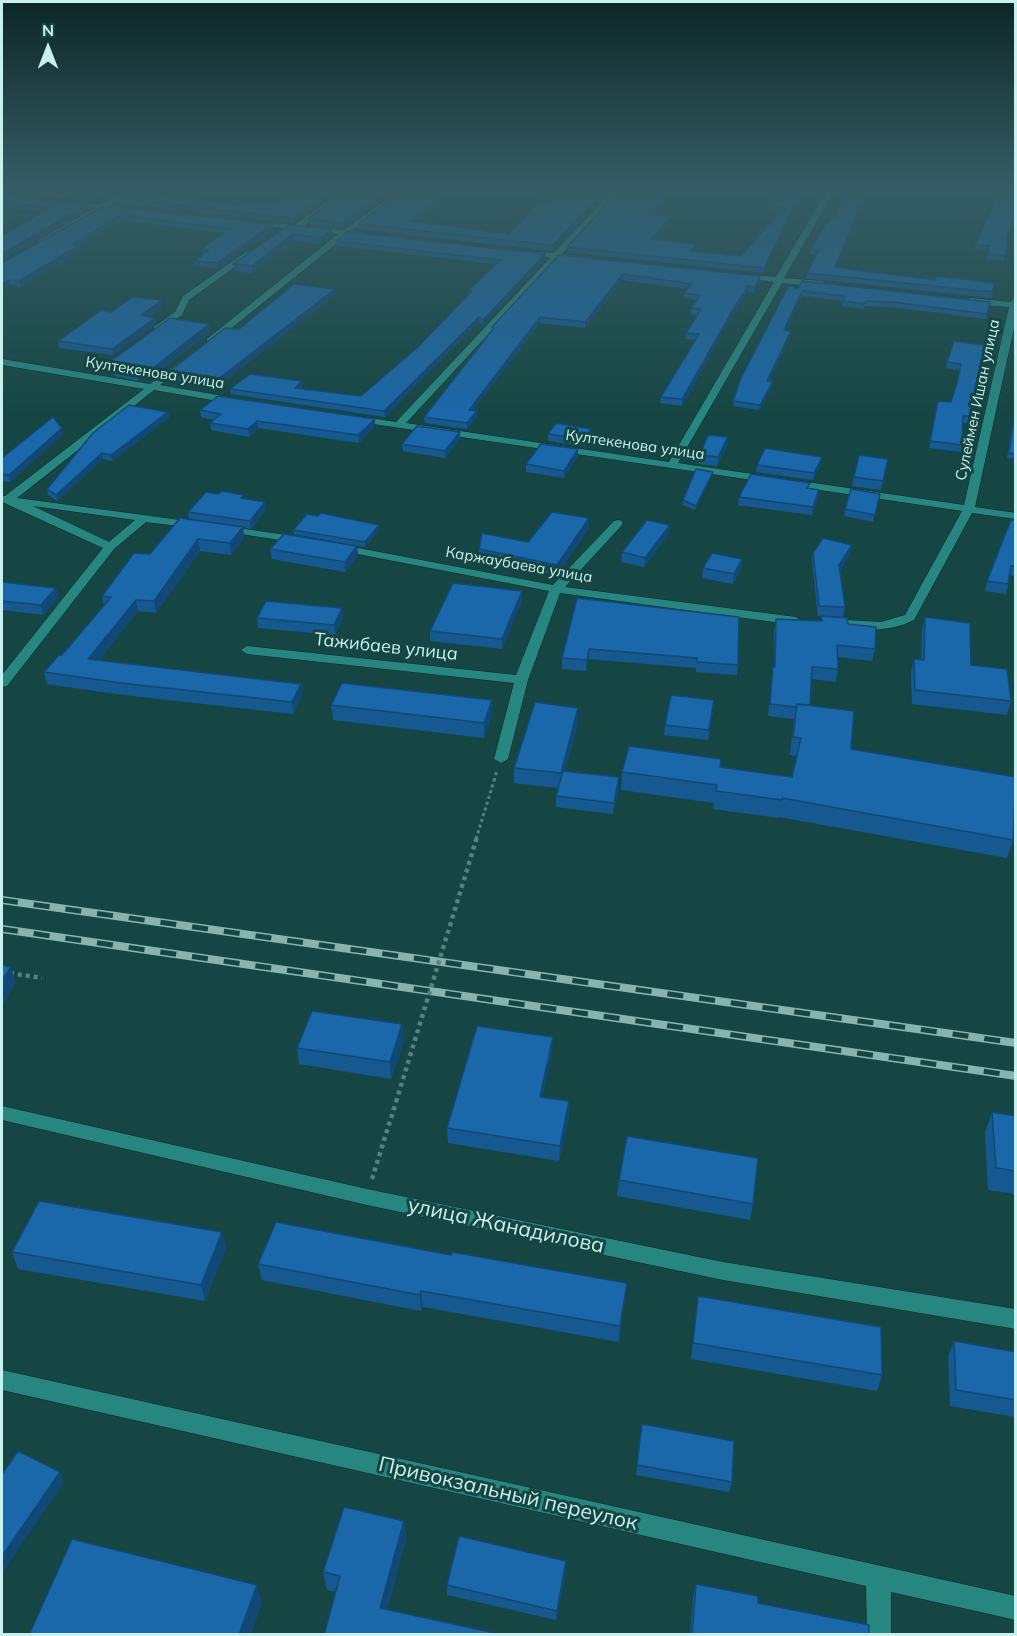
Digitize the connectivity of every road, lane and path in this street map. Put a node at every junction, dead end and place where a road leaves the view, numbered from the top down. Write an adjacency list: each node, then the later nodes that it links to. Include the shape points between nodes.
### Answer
1 (234, 264): 10 (street, via 186,298 179,313)
2 (306, 264): 11 (street)
3 (550, 264): 17 (street)
4 (789, 264): 6 (street)
5 (733, 275): 6 (street)
6 (780, 280): 7 (street); 18 (street)
7 (826, 285)
8 (967, 300): 9 (street)
9 (1015, 302): 20 (street, Сулеймен Ишан улица)
10 (153, 333)
11 (197, 351)
12 (187, 359): 14 (street)
13 (2, 362): 14 (street, Култекенова улица, via 95,375)
14 (150, 388): 15 (street, Култекенова улица); 19 (street)
15 (245, 402)
16 (340, 416): 17 (street, Култекенова улица)
17 (399, 425): 18 (street, Култекенова улица)
18 (672, 465): 20 (street, Култекенова улица)
19 (5, 499): 22 (street, Каржаубаева улица); 24 (street)
20 (969, 509): 21 (street, Култекенова улица); 25 (street, Каржаубаева улица, via 910,617 901,623 884,626 781,620)
21 (1016, 516)
22 (144, 518): 24 (street); 25 (street, Каржаубаева улица, via 319,543)
23 (618, 523): 25 (street)
24 (110, 547): 28 (street)
25 (556, 589): 27 (street)
26 (247, 650): 27 (street, Тажибаев улица)
27 (521, 680): 29 (street)
28 (2, 683)
29 (501, 759)
30 (494, 781): 34 (path, bridge)
31 (2, 972): 32 (path)
32 (42, 978)
33 (2, 1113): 34 (street, улица Жанадилова)
34 (367, 1197): 35 (street, улица Жанадилова, via 723,1271)
35 (1016, 1319)
36 (2, 1380): 37 (street, Привокзальный переулок)
37 (878, 1578): 38 (street, Привокзальный переулок); 39 (street)
38 (1016, 1608)
39 (879, 1635)

